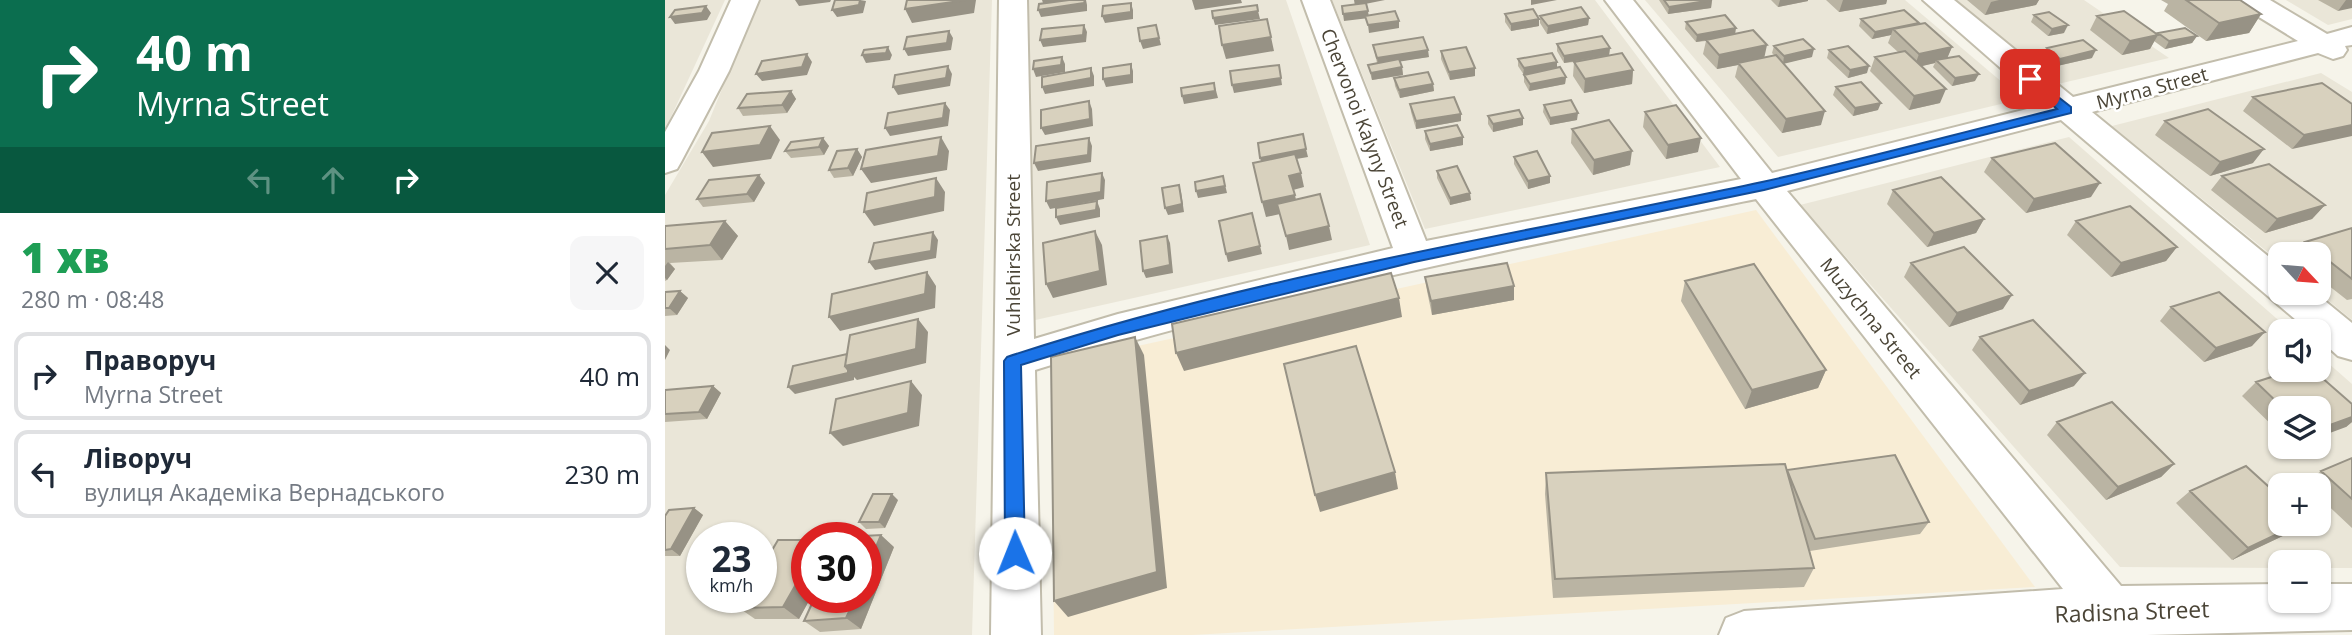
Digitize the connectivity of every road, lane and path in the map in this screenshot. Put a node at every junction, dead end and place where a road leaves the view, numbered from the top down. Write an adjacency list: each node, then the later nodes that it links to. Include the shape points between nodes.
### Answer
1 (745, 0): 10 (street, via 714,71)
2 (1013, 0): 16 (street, Vuhlehirska Street)
3 (1316, 0): 12 (street, Chervonoi Kalyny Street)
4 (1619, 0): 11 (street, Muzychna Street)
5 (1937, 0): 9 (street)
6 (2251, 0): 7 (street)
7 (2337, 39): 8 (street); 9 (street, Myrna Street)
8 (2352, 62)
9 (2067, 110): 11 (street, Myrna Street); 13 (street)
10 (665, 162)
11 (1764, 186): 12 (street, Myrna Street); 18 (street, Muzychna Street)
12 (1414, 256): 16 (street, Myrna Street, via 1118,329)
13 (2268, 276)
14 (2304, 305): 15 (street)
15 (2352, 345)
16 (1013, 361): 19 (street, Vuhlehirska Street)
17 (2352, 607): 18 (street, Radisna Street)
18 (2116, 623): 20 (street, Radisna Street)
19 (1016, 635)
20 (1744, 635)

